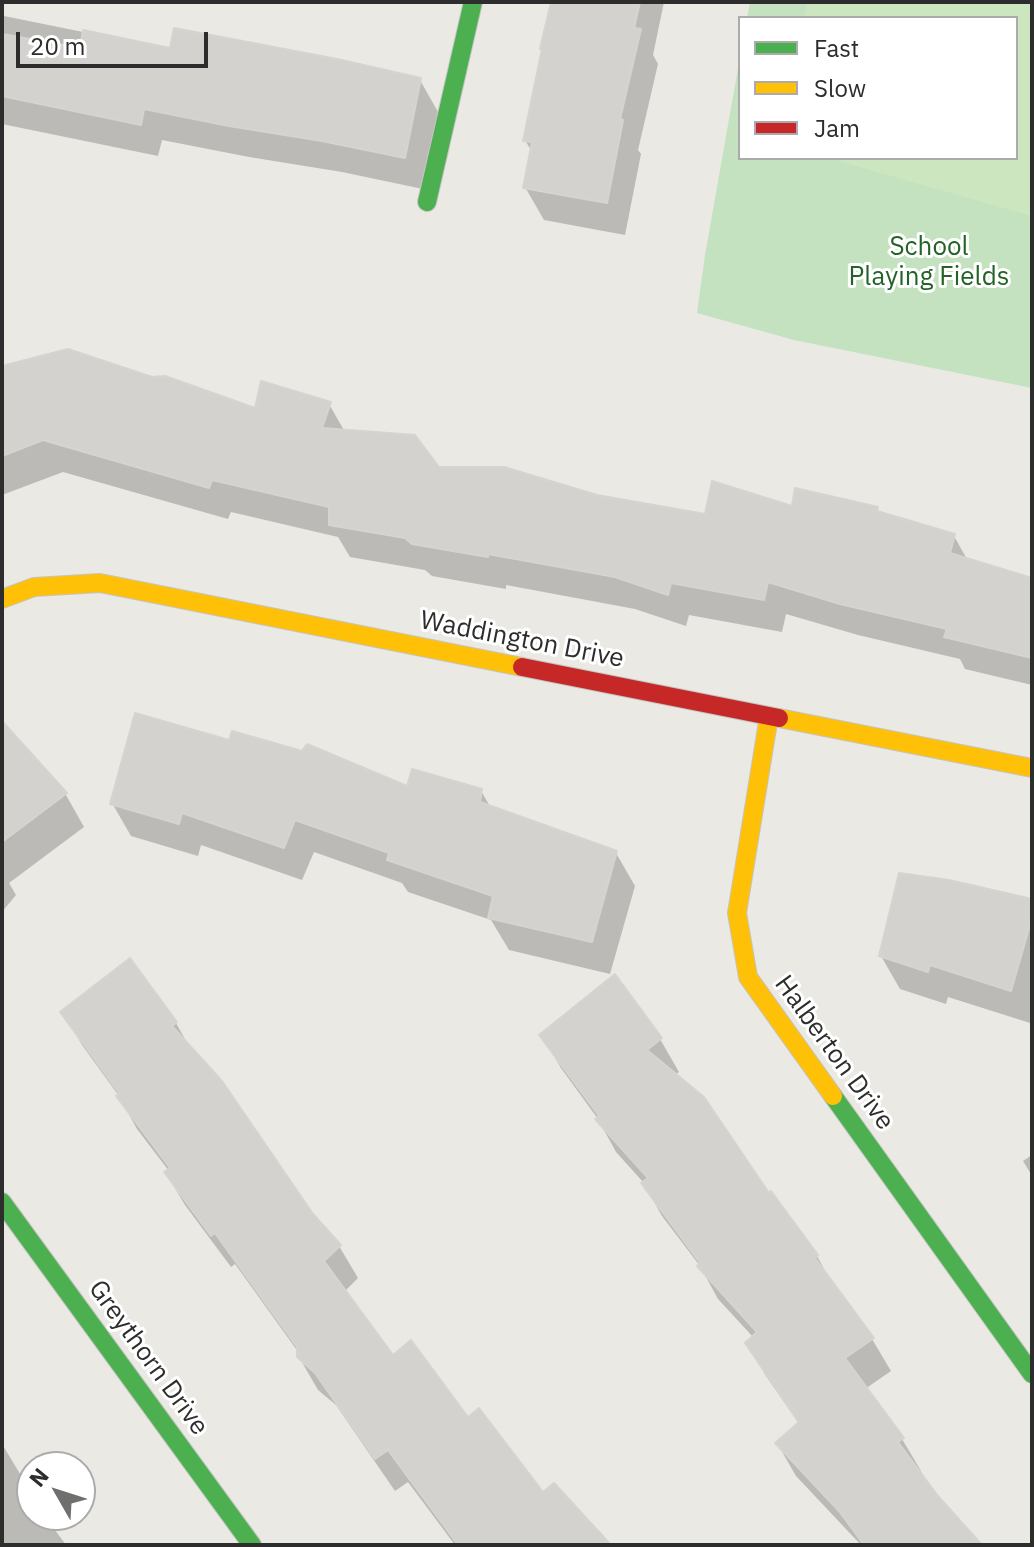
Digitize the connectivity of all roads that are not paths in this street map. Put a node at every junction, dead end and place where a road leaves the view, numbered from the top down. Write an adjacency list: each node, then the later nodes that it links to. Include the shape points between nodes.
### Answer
1 (473, 2): 2 (street)
2 (427, 202)
3 (2, 599): 4 (street, Waddington Drive, via 34,587 100,583)
4 (769, 716): 5 (street, Waddington Drive); 7 (street, Halberton Drive, via 737,913 748,977)
5 (1032, 768)
6 (2, 1202): 8 (street, Greythorn Drive)
7 (1032, 1374)
8 (252, 1545)

